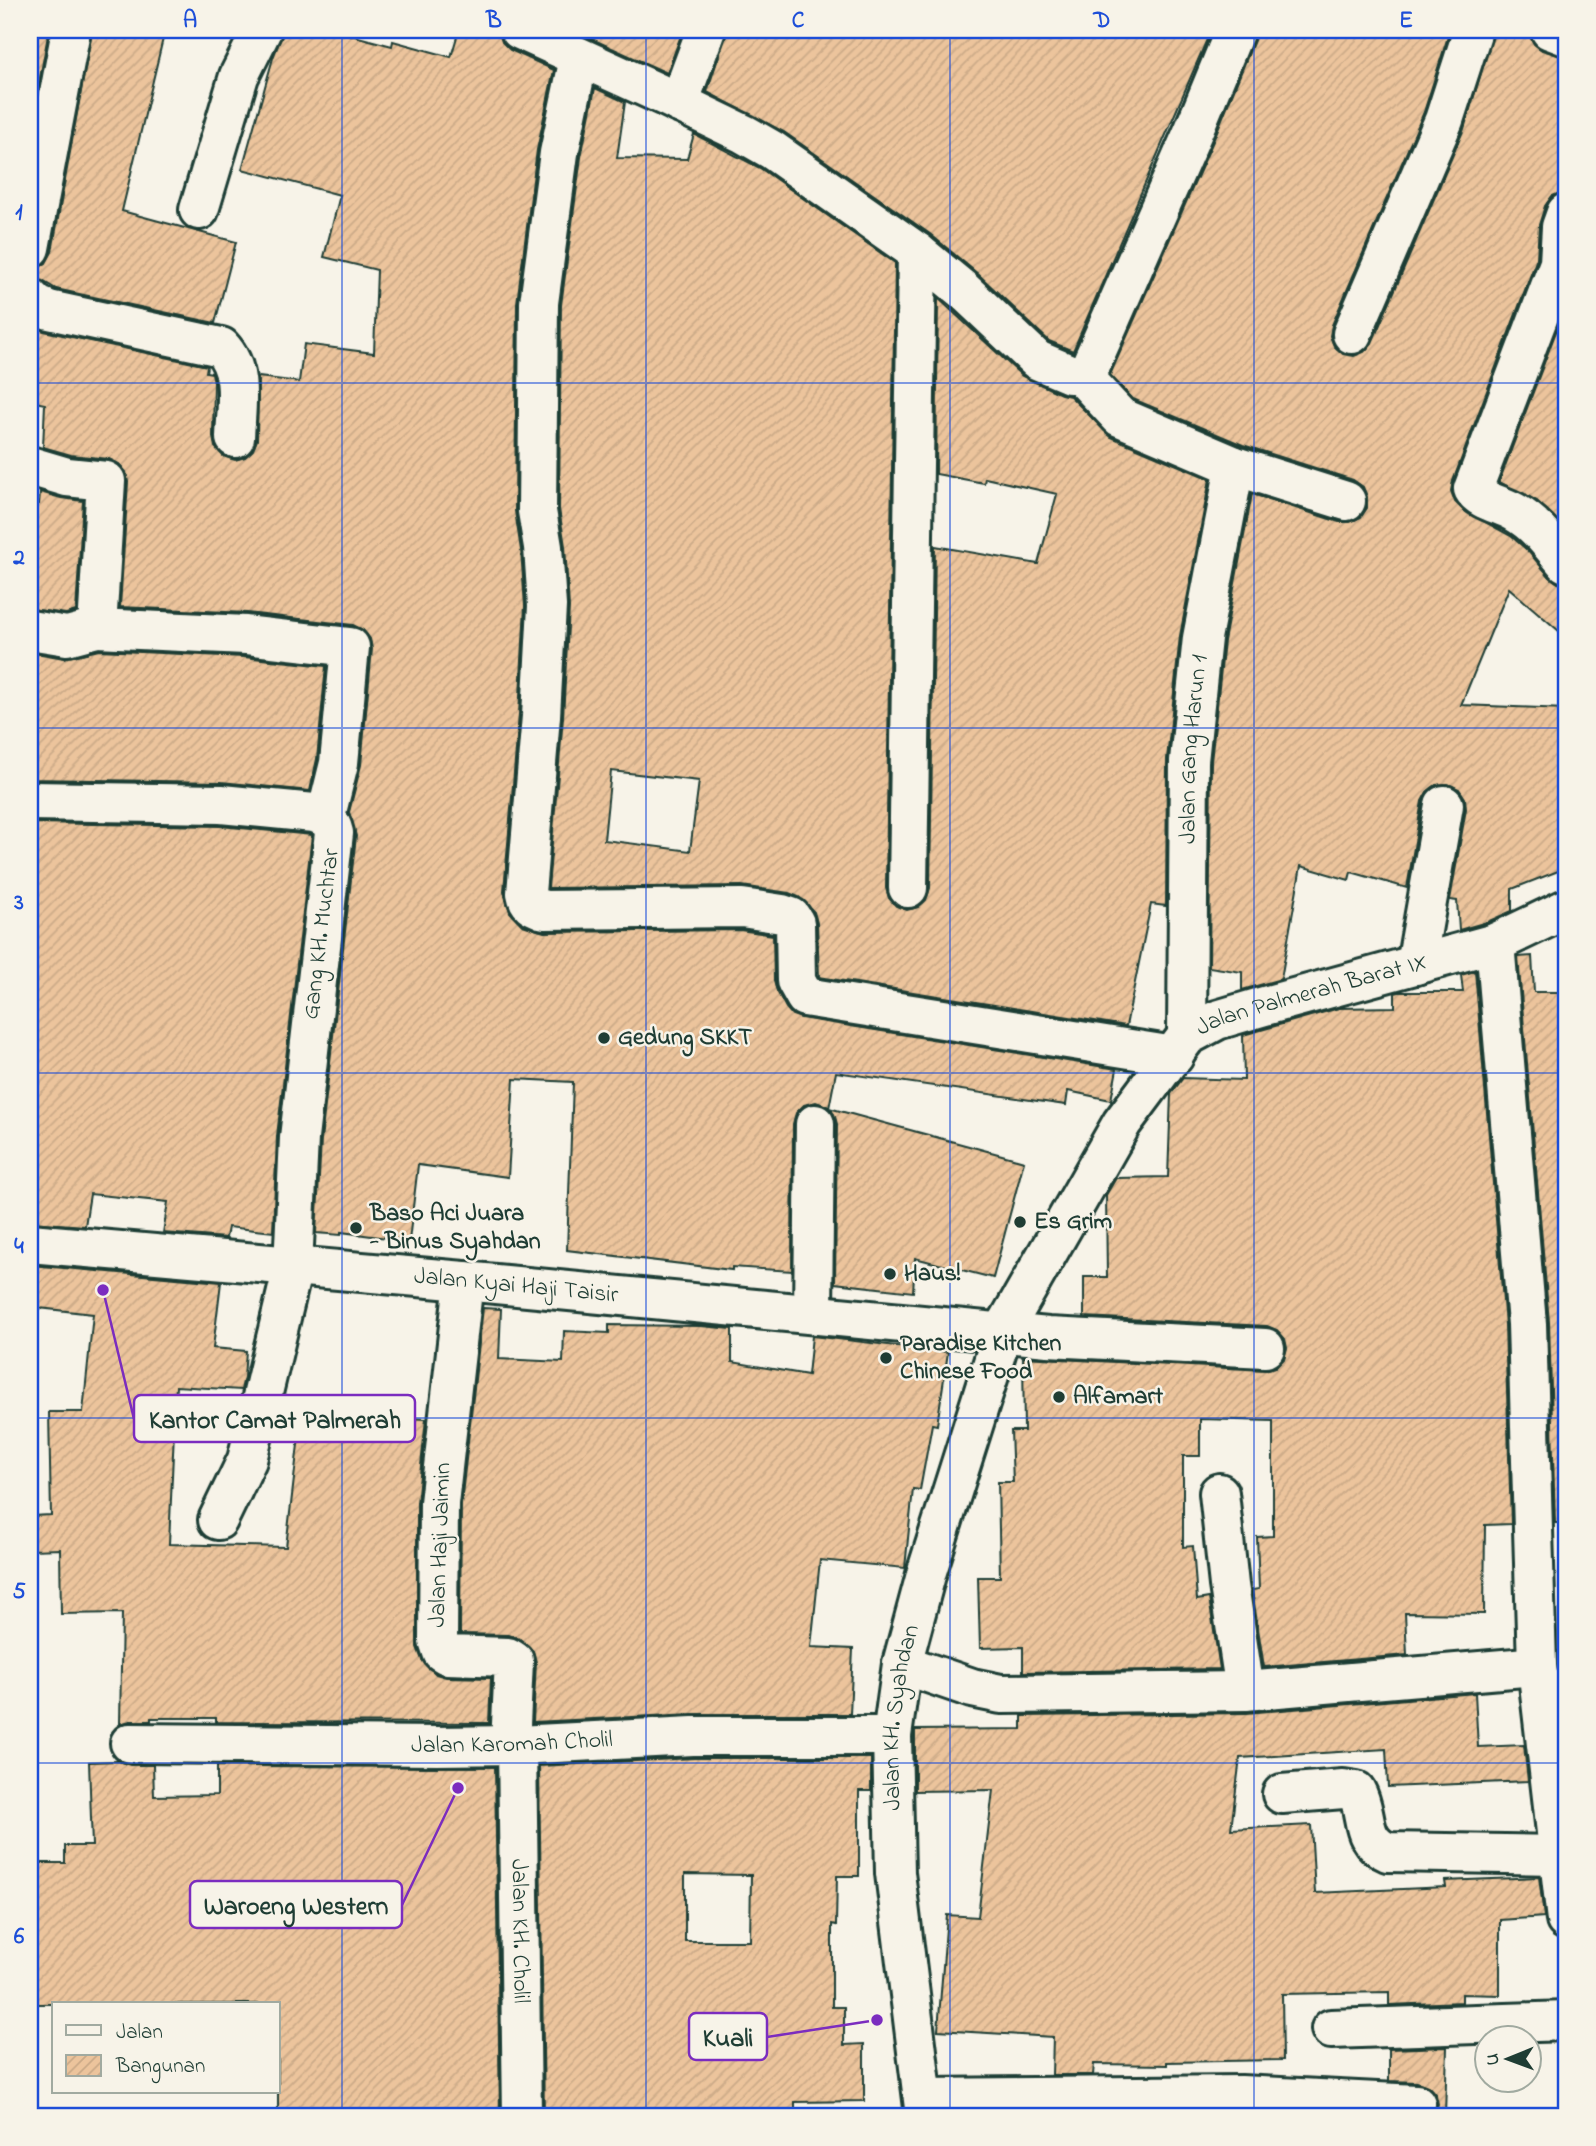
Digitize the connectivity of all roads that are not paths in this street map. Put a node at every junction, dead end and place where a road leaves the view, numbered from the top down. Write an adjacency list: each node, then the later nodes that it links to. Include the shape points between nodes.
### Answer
1 (71, 30): 13 (street)
2 (262, 30): 11 (street, via 239,76)
3 (706, 30): 10 (street)
4 (1235, 30): 17 (street, via 1100,345 1088,369)
5 (1473, 30): 16 (street, via 1444,120)
6 (1550, 30): 8 (street)
7 (525, 31): 9 (street)
8 (1566, 36)
9 (579, 58): 10 (street); 32 (street, via 559,153 539,303 537,511 547,606 527,901 544,910 742,908 782,914 795,923 796,981 805,997)
10 (679, 103): 14 (street, via 772,150)
11 (199, 209)
12 (1566, 214): 22 (street, via 1559,263 1473,489 1534,523)
13 (30, 248)
14 (917, 252): 17 (street, via 1037,360); 28 (street)
15 (30, 298): 18 (street, via 49,310 221,347 231,358 237,378)
16 (1352, 334)
17 (1080, 374): 20 (street, via 1120,417)
18 (235, 438)
19 (30, 466): 23 (street, via 67,477 106,481)
20 (1235, 466): 21 (street); 32 (street, Jalan Gang Harun 1, via 1202,638 1189,761)
21 (1346, 501)
22 (1566, 563)
23 (97, 628): 24 (street, via 67,636); 27 (street, via 246,635 350,647 339,763)
24 (30, 630)
25 (30, 800): 27 (street, Gang KH. Muchtar, via 221,804)
26 (1444, 805): 31 (street)
27 (326, 816): 35 (street, Gang KH. Muchtar, via 334,846 299,1138)
28 (908, 888)
29 (1566, 909): 30 (street, Jalan Palmerah Barat IX)
30 (1494, 943): 31 (street, Jalan Palmerah Barat IX); 43 (street, via 1527,1324)
31 (1416, 965): 32 (street, Jalan Palmerah Barat IX, via 1217,1020)
32 (1181, 1046): 38 (street, Jalan Palmerah Barat IX, via 1122,1123)
33 (816, 1124): 37 (street)
34 (30, 1243): 35 (street, Jalan Kyai Haji Taisir)
35 (293, 1267): 36 (street, Jalan Kyai Haji Taisir); 41 (street, Gang KH. Muchtar, via 247,1460)
36 (464, 1281): 37 (street, Jalan Kyai Haji Taisir); 47 (street, Jalan Haji Jaimin, via 439,1503 438,1640 447,1655 514,1661)
37 (813, 1314): 38 (street, Jalan Kyai Haji Taisir)
38 (1003, 1331): 39 (street, Jalan Kyai Haji Taisir); 42 (street, Jalan KH. Syahdan)
39 (1265, 1348)
40 (1219, 1493): 44 (street)
41 (218, 1520)
42 (902, 1664): 44 (street, via 1001,1694); 45 (street, Jalan KH. Syahdan)
43 (1537, 1666): 44 (street); 49 (street)
44 (1245, 1691)
45 (891, 1736): 47 (street, Jalan Karomah Cholil, via 693,1736); 54 (street, Jalan KH. Syahdan, via 895,1873)
46 (130, 1743): 47 (street, Jalan Karomah Cholil)
47 (514, 1745): 55 (street, Jalan KH. Cholil)
48 (1282, 1794): 49 (street, via 1356,1791 1371,1840 1388,1852)
49 (1559, 1855): 50 (street)
50 (1566, 1920)
51 (1566, 2021): 52 (street)
52 (1331, 2029)
53 (1416, 2105): 54 (street, via 1241,2095)
54 (925, 2107)
55 (522, 2116)

